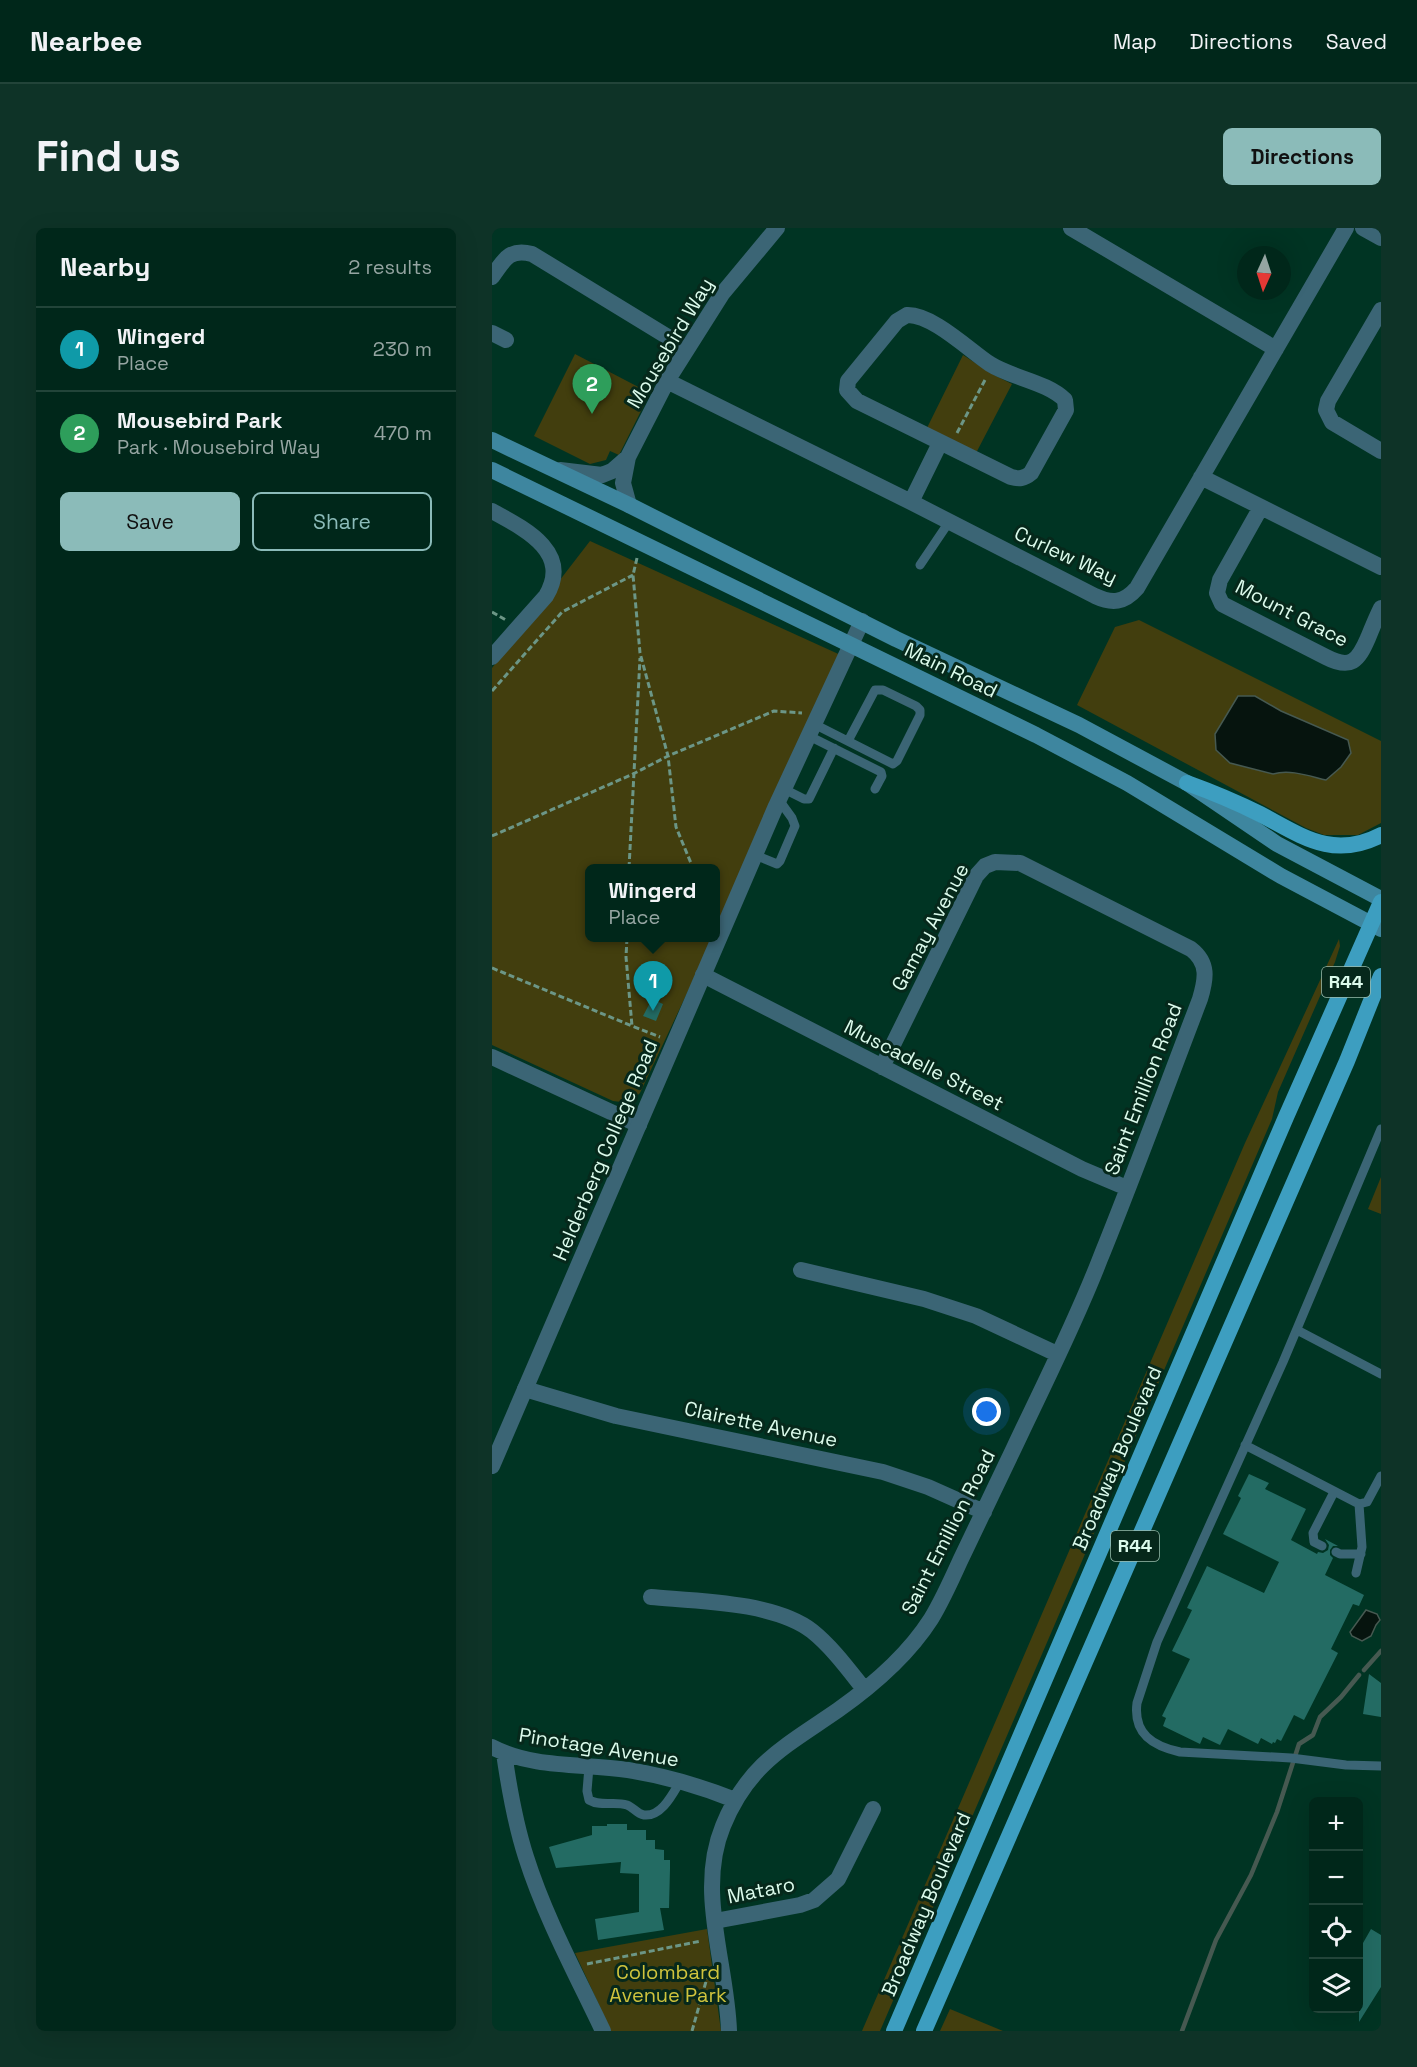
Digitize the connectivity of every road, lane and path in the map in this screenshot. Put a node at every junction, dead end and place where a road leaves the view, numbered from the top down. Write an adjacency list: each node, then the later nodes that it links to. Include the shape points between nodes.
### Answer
1 (777, 228): 8 (street, Mousebird Way, via 722,294)
2 (1071, 228): 9 (street)
3 (1346, 228): 9 (street, Curlew Way)
4 (1363, 228): 5 (street)
5 (1381, 238)
6 (492, 277): 8 (street, via 514,252 532,254)
7 (1381, 310): 14 (street, via 1326,410 1332,422)
8 (687, 348): 11 (street, Mousebird Way)
9 (1276, 349): 18 (street, Curlew Way)
10 (992, 366): 13 (path); 13 (street, via 1065,400 1066,411 1031,473 1022,478 1011,477); 13 (street, via 929,320 907,315 897,321 848,381 847,390 857,401)
11 (667, 381): 15 (street, Mousebird Way); 19 (street, Curlew Way)
12 (492, 441): 16 (main road, Main Road)
13 (945, 445): 19 (street)
14 (1381, 452)
15 (628, 457): 16 (street, Mousebird Way, via 602,474); 20 (street, Mousebird Way, via 622,483)
16 (551, 468): 20 (main road, Main Road)
17 (492, 470): 24 (main road, Main Road)
18 (1201, 477): 21 (street); 23 (street, Curlew Way, via 1137,588 1118,602 1095,597)
19 (911, 502): 23 (street, Curlew Way)
20 (628, 505): 29 (main road, Main Road)
21 (1261, 507): 26 (street); 28 (street, Mount Grace, via 1220,580 1217,592 1222,604 1342,663 1352,662 1361,654)
22 (492, 512): 32 (street, via 544,545 553,578 546,596)
23 (950, 522): 25 (lane)
24 (641, 542): 27 (path); 30 (main road, Main Road)
25 (920, 565)
26 (1381, 567)
27 (633, 575): 31 (path); 33 (path, via 562,612)
28 (1381, 608)
29 (862, 621): 30 (street, Helderberg College Road); 39 (main road, Main Road, via 1079,725)
30 (851, 644): 34 (street, Helderberg College Road); 48 (main road, Main Road, via 1127,783 1281,876)
31 (640, 653): 37 (path); 38 (path)
32 (492, 657)
33 (492, 691)
34 (814, 725): 35 (lane); 36 (lane); 37 (path, via 774,711); 41 (street, Helderberg College Road)
35 (848, 741): 35 (lane, via 875,690 887,692 920,710 896,763)
36 (834, 748): 40 (lane, via 880,772 882,776); 41 (lane, via 809,799)
37 (668, 756): 38 (path); 46 (path, via 676,827)
38 (633, 774): 43 (path); 45 (path)
39 (1187, 783): 42 (main road, via 1321,844 1351,846); 47 (main road, Main Road, via 1276,844)
40 (875, 789)
41 (781, 795): 44 (street, Helderberg College Road); 44 (lane, via 795,823 780,861 777,864)
42 (1381, 835)
43 (492, 836)
44 (755, 855): 49 (street, Helderberg College Road)
45 (629, 864)
46 (691, 864)
47 (1381, 901): 48 (main road, Broadway Boulevard / R44)
48 (1376, 927): 93 (main road, Broadway Boulevard / R44, via 1286,1117)
49 (720, 936)
50 (627, 942): 56 (path)
51 (717, 942): 54 (street, Helderberg College Road)
52 (1204, 963): 59 (street, Gamay Avenue, via 1191,949 1045,875 1020,863 995,862 976,876); 62 (street, Saint Emillion Road, via 1205,983 1200,999)
53 (492, 968): 56 (path)
54 (703, 975): 57 (street, Helderberg College Road); 59 (street, Muscadelle Street)
55 (1381, 976): 94 (main road, R44)
56 (632, 1026): 57 (path)
57 (674, 1042): 60 (street, Helderberg College Road)
58 (492, 1057): 60 (street)
59 (882, 1067): 62 (street, Muscadelle Street)
60 (639, 1125): 67 (street, Helderberg College Road)
61 (1381, 1129): 64 (lane)
62 (1127, 1188): 65 (street, Saint Emillion Road)
63 (801, 1270): 65 (street, via 924,1299 976,1316)
64 (1297, 1330): 66 (lane); 68 (lane)
65 (1058, 1354): 73 (street, Saint Emillion Road)
66 (1381, 1374)
67 (525, 1389): 69 (street, Helderberg College Road); 73 (street, Clairette Avenue, via 616,1416 884,1472)
68 (1245, 1445): 71 (lane); 81 (lane, via 1157,1642 1137,1703 1137,1722 1150,1740 1164,1749 1180,1752)
69 (492, 1466)
70 (1381, 1476): 72 (lane, via 1367,1502)
71 (1334, 1492): 72 (lane); 74 (lane, via 1313,1533 1314,1542)
72 (1359, 1504): 76 (lane)
73 (984, 1512): 79 (street, Saint Emillion Road, via 931,1619 910,1648)
74 (1322, 1546)
75 (1336, 1552): 76 (lane)
76 (1361, 1554): 77 (lane)
77 (1356, 1573)
78 (651, 1597): 79 (street, via 779,1614 811,1630)
79 (864, 1689): 84 (street, Saint Emillion Road, via 765,1761)
80 (498, 1750): 82 (street, Pinotage Avenue, via 529,1760); 88 (street, via 526,1859)
81 (1381, 1766)
82 (589, 1767): 83 (street, Pinotage Avenue); 83 (lane, via 589,1800 627,1805 645,1815 662,1808)
83 (681, 1780): 84 (street, Pinotage Avenue)
84 (735, 1800): 86 (street, Saint Emillion Road, via 713,1858)
85 (873, 1809): 86 (street, Mataro, via 838,1879 814,1900)
86 (715, 1921): 87 (street, Saint Emillion Road)
87 (717, 1938): 88 (path); 92 (street, Saint Emillion Road)
88 (572, 1967): 90 (street)
89 (709, 1969): 91 (path)
90 (603, 2031)
91 (692, 2031)
92 (729, 2031)
93 (894, 2031)
94 (924, 2031)

